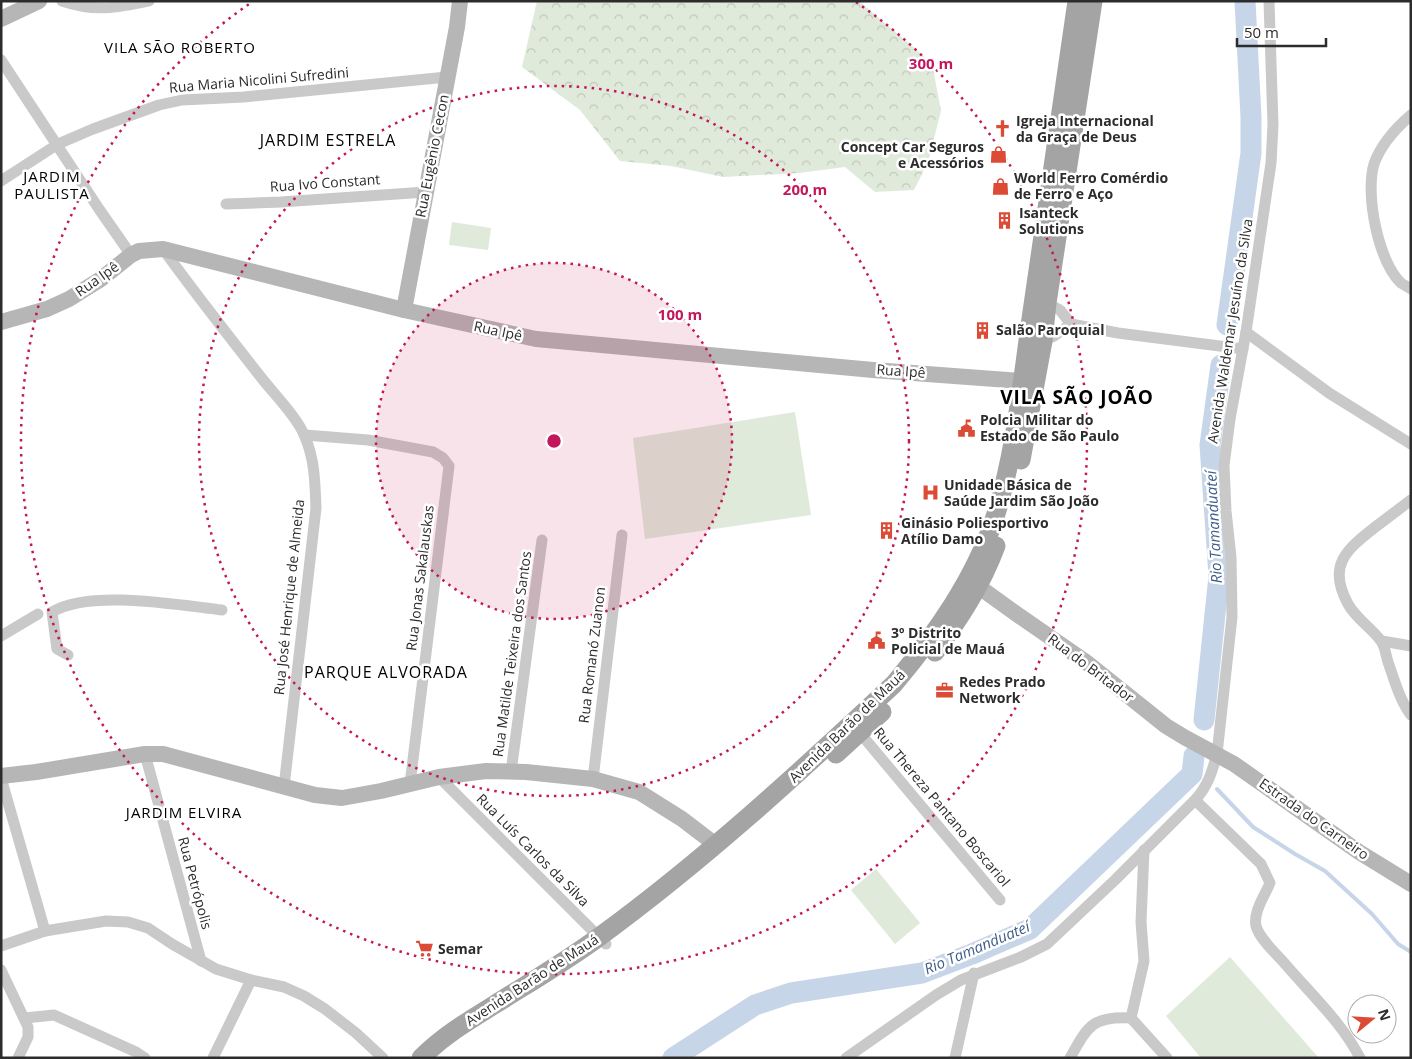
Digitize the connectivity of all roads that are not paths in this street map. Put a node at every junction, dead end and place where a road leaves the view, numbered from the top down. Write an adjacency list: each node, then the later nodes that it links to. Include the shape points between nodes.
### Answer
1 (39, 1): 8 (street)
2 (62, 1): 3 (street, via 92,8 115,8)
3 (148, 1)
4 (460, 1): 10 (street, Rua Eugênio Cecon)
5 (1077, 1): 18 (main road, Avenida Barão de Mauá)
6 (1093, 1): 20 (main road, Avenida Barão de Mauá)
7 (1268, 1): 24 (street, Avenida Waldemar Jesuíno da Silva, via 1273,125 1271,163)
8 (1, 19)
9 (1, 60): 12 (street)
10 (447, 77): 12 (street, Rua Maria Nicolini Sufredini, via 182,100 93,128); 14 (street, Rua Eugênio Cecon)
11 (1411, 115): 19 (street, via 1398,126 1374,164 1372,190 1378,240 1400,282)
12 (58, 144): 13 (street, Rua Maria Nicolini Sufredini); 17 (street)
13 (1, 181)
14 (426, 192): 15 (street, Rua Ivo Constant); 21 (street, Rua Eugênio Cecon)
15 (226, 204)
16 (163, 249): 17 (street, Rua Ipê); 21 (street, Rua Ipê); 28 (street, Rua José Henrique de Almeida)
17 (131, 254): 22 (street, Rua Ipê, via 101,279 69,298 47,309)
18 (1037, 278): 20 (street); 27 (main road, Avenida Barão de Mauá)
19 (1411, 289)
20 (1047, 303): 23 (street, via 1060,310); 25 (main road, Avenida Barão de Mauá)
21 (404, 310): 27 (street, Rua Ipê, via 536,339)
22 (1, 322)
23 (1070, 324): 25 (street); 26 (street)
24 (1246, 332): 26 (street, Avenida Waldemar Jesuíno da Silva); 30 (street, via 1329,394)
25 (1043, 341): 29 (main road, Avenida Barão de Mauá)
26 (1243, 349): 44 (street, Avenida Waldemar Jesuíno da Silva, via 1224,465 1232,617)
27 (1022, 381): 29 (main road, via 1025,399 1023,433); 34 (main road, Avenida Barão de Mauá, via 1006,474 995,517 976,563)
28 (305, 435): 49 (street, Rua Jonas Sakalauskas, via 368,440 434,452 449,466); 50 (street, Rua José Henrique de Almeida, via 314,469 316,508)
29 (1026, 438): 34 (main road, Avenida Barão de Mauá, via 1012,502 988,568)
30 (1411, 444)
31 (1411, 500): 38 (street, via 1354,543 1340,565 1341,590 1348,604 1359,620)
32 (622, 535): 48 (street, Rua Romanó Zuanon)
33 (542, 540): 45 (street, Rua Matilde Teixeira dos Santos)
34 (973, 583): 42 (main road, Avenida Barão de Mauá, via 957,622 923,668); 44 (street, Rua do Britador, via 1086,662 1166,726); 52 (main road, Avenida Barão de Mauá, via 894,684)
35 (222, 610): 40 (street, via 131,600 61,606 52,612 57,649)
36 (38, 614): 37 (street)
37 (1, 636)
38 (1382, 641): 39 (street); 41 (street)
39 (1411, 646)
40 (68, 655)
41 (1411, 715)
42 (860, 733): 52 (main road, Avenida Barão de Mauá); 55 (street, Rua Thereza Pantano Boscariol)
43 (145, 754): 46 (street); 50 (street, via 181,758); 59 (street, Rua Petrópolis)
44 (1217, 754): 51 (street, Avenida Waldemar Jesuíno da Silva, via 1205,789); 54 (street, Estrada do Carneiro)
45 (511, 772): 47 (street, via 486,771); 48 (street)
46 (1, 777): 56 (street)
47 (439, 777): 49 (street); 57 (street, Rua Luís Carlos da Silva)
48 (593, 779): 52 (street, via 639,792 682,819)
49 (410, 784): 50 (street, via 342,798 315,795)
50 (284, 786)
51 (1195, 800): 53 (street, Avenida Waldemar Jesuíno da Silva); 75 (street, via 1261,864 1270,883 1259,906 1256,926 1337,1022)
52 (719, 848): 57 (main road, Avenida Barão de Mauá, via 675,893)
53 (1144, 850): 61 (street, Avenida Waldemar Jesuíno da Silva, via 1047,944); 64 (street, via 1141,922 1144,961)
54 (1411, 884)
55 (1000, 900)
56 (45, 931): 58 (street); 59 (street, via 128,922 148,928)
57 (603, 940): 69 (main road, Avenida Barão de Mauá, via 454,1030); 70 (main road, Avenida Barão de Mauá, via 576,965 469,1033)
58 (1, 946)
59 (201, 961): 62 (street)
60 (1, 970): 63 (street)
61 (974, 974): 71 (street, Avenida Waldemar Jesuíno da Silva, via 936,995); 72 (street)
62 (251, 980): 67 (street); 68 (street, via 284,987 326,1009)
63 (25, 1018): 65 (street, via 28,1037); 66 (street, via 54,1015)
64 (1131, 1018): 73 (street, via 1114,1017 1098,1021 1087,1030); 74 (street)
65 (18, 1058)
66 (145, 1058)
67 (213, 1058)
68 (383, 1058)
69 (421, 1058)
70 (439, 1058)
71 (846, 1058)
72 (955, 1058)
73 (1070, 1058)
74 (1167, 1058)
75 (1360, 1058)

